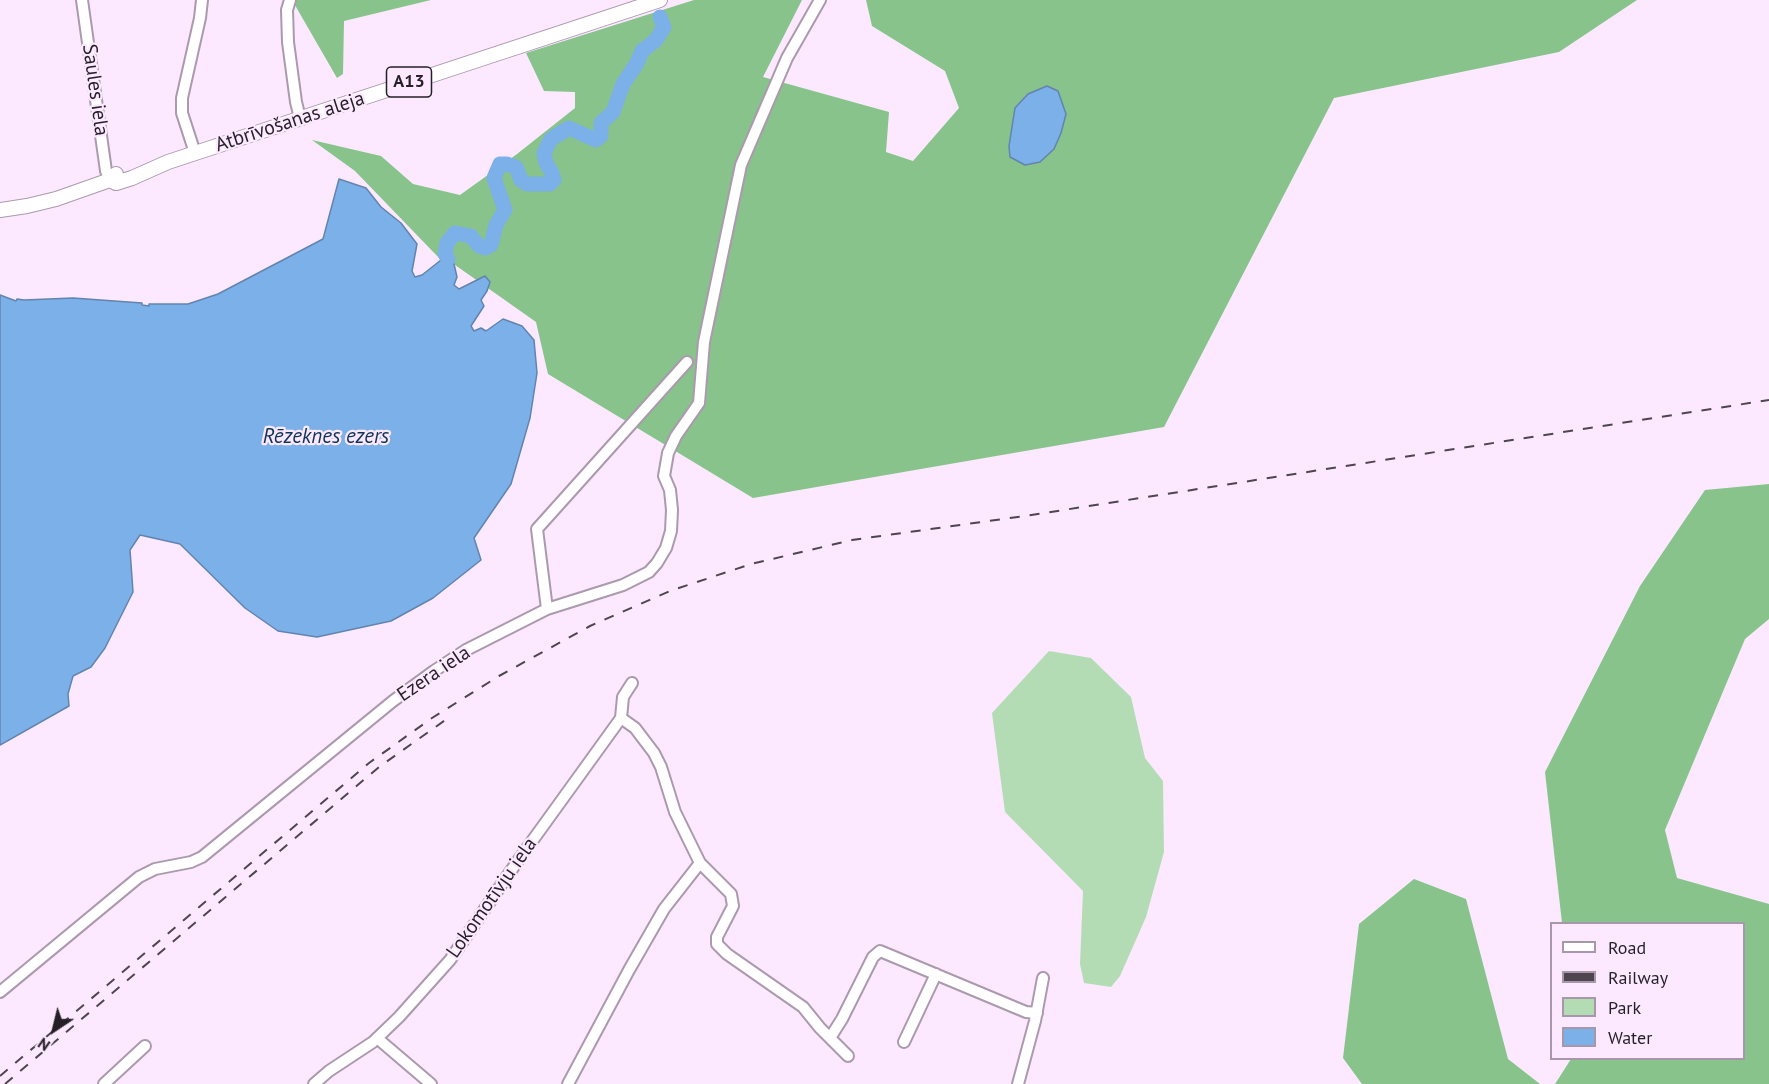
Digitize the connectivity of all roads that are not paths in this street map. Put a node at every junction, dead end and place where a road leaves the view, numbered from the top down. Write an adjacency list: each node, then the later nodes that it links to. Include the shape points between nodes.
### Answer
1 (82, 0): 8 (street, Saules iela)
2 (202, 0): 7 (street, via 182,113)
3 (290, 0): 6 (street, via 288,42)
4 (660, 0): 6 (main road, Atbrīvošanas aleja / A13)
5 (820, 0): 11 (street, Ezera iela, via 787,58 741,165 704,342 699,403 668,453 664,476 672,510 666,548 657,563 639,578)
6 (300, 118): 7 (main road, Atbrīvošanas aleja / A13)
7 (195, 153): 8 (main road, Atbrīvošanas aleja / A13, via 115,174)
8 (110, 180): 9 (main road, Atbrīvošanas aleja / A13, via 46,201)
9 (0, 210)
10 (687, 362): 11 (street, via 537,529)
11 (547, 609): 17 (street, Ezera iela, via 466,650 434,671 202,857 139,877)
12 (632, 683): 13 (street, Lokomotīvju iela, via 622,697)
13 (621, 718): 14 (street, via 635,728 654,753 675,812); 19 (street, Lokomotīvju iela, via 450,960)
14 (700, 863): 20 (street, via 728,890 733,901 717,937 719,948 803,1007); 27 (street, via 667,904)
15 (936, 974): 18 (street, via 1026,1012); 20 (street, via 878,952); 21 (street)
16 (1043, 978): 18 (street)
17 (0, 992)
18 (1037, 1013): 28 (street)
19 (376, 1038): 25 (street, Lokomotīvju iela); 26 (street)
20 (830, 1038): 23 (street)
21 (904, 1042)
22 (145, 1046): 24 (street)
23 (848, 1056)
24 (104, 1084)
25 (315, 1084)
26 (431, 1084)
27 (568, 1084)
28 (1018, 1084)

